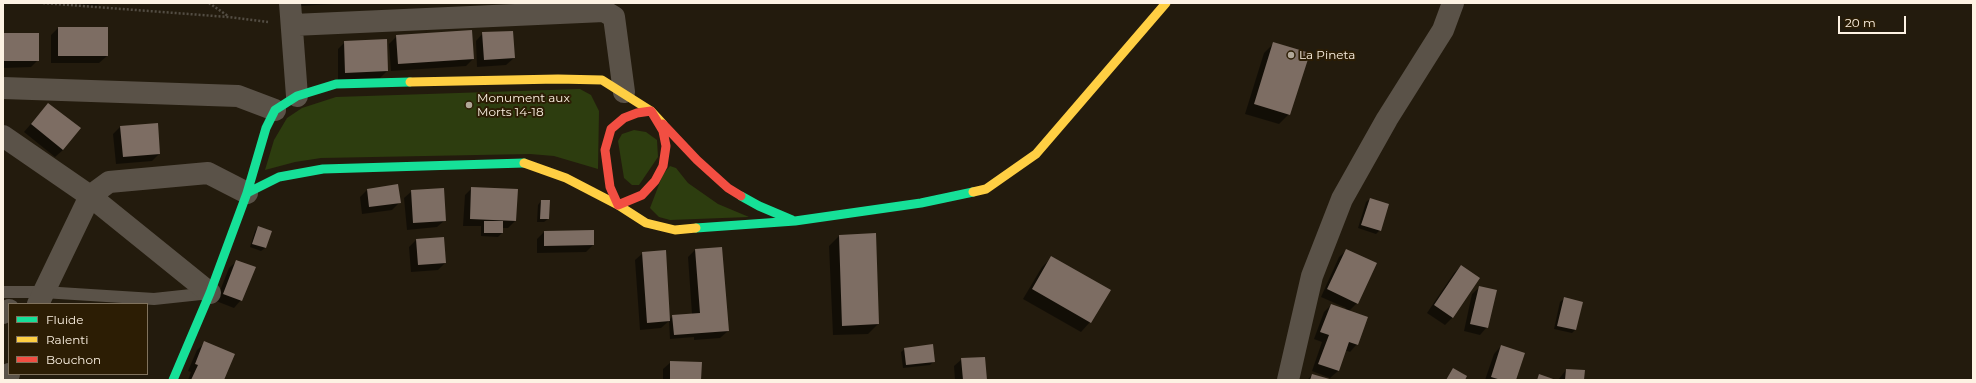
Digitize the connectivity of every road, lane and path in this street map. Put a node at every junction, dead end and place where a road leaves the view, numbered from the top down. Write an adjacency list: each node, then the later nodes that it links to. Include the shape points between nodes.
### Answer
1 (44, 3): 6 (path)
2 (209, 3): 6 (path)
3 (290, 3): 7 (street)
4 (1166, 3): 17 (main road, via 1036,154 986,189 921,203)
5 (1453, 3): 23 (street, via 1443,30 1387,118 1342,199 1312,276)
6 (228, 17): 7 (path)
7 (293, 25): 9 (street, via 604,11 614,17); 10 (street)
8 (3, 88): 11 (street, via 238,96)
9 (624, 92): 10 (main road, via 602,80 558,79 336,84); 12 (main road)
10 (297, 96): 11 (main road)
11 (274, 110): 14 (main road, via 266,128)
12 (651, 111): 16 (main road, via 663,131 666,146 663,166 655,181 642,195); 16 (main road, via 624,118 611,129 605,150 610,187); 17 (main road, via 697,160 728,188 759,206)
13 (3, 136): 15 (street)
14 (247, 193): 15 (street, via 208,173 109,182); 16 (main road, via 279,177 323,169 523,164 566,178); 19 (main road)
15 (90, 196): 19 (street); 20 (street)
16 (618, 205): 17 (main road, via 646,223 675,230)
17 (795, 221)
18 (3, 292): 20 (lane)
19 (210, 293): 20 (lane, via 154,299); 22 (main road)
20 (41, 298): 21 (street)
21 (24, 303)
22 (173, 380)
23 (1288, 380)

